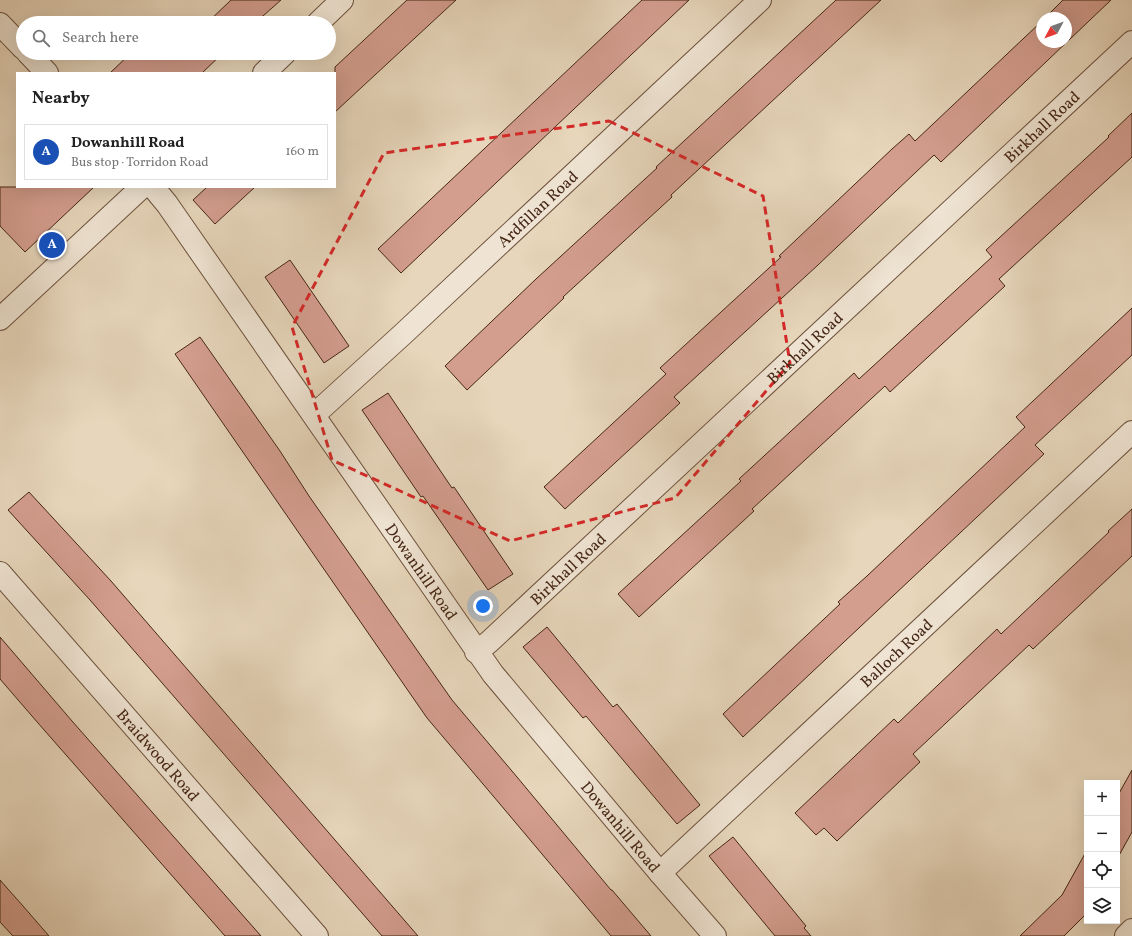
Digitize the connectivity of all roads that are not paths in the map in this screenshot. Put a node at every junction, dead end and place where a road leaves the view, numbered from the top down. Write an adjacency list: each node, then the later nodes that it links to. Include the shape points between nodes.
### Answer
1 (342, 0): 3 (street)
2 (760, 0): 14 (street, Ardfillan Road)
3 (325, 16)
4 (0, 24): 5 (street)
5 (16, 41)
6 (1132, 42): 17 (street, Birkhall Road)
7 (35, 60): 9 (street)
8 (278, 60): 10 (street)
9 (46, 72)
10 (265, 72)
11 (141, 188): 13 (street)
12 (154, 188): 14 (street, Dowanhill Road)
13 (0, 319)
14 (314, 415): 17 (street, Dowanhill Road)
15 (1132, 432): 18 (street, Balloch Road)
16 (0, 573): 20 (street, Braidwood Road)
17 (476, 652): 18 (street, Dowanhill Road)
18 (660, 873): 21 (street, Dowanhill Road)
19 (1132, 930): 22 (street)
20 (317, 936)
21 (715, 936)
22 (1126, 936)

